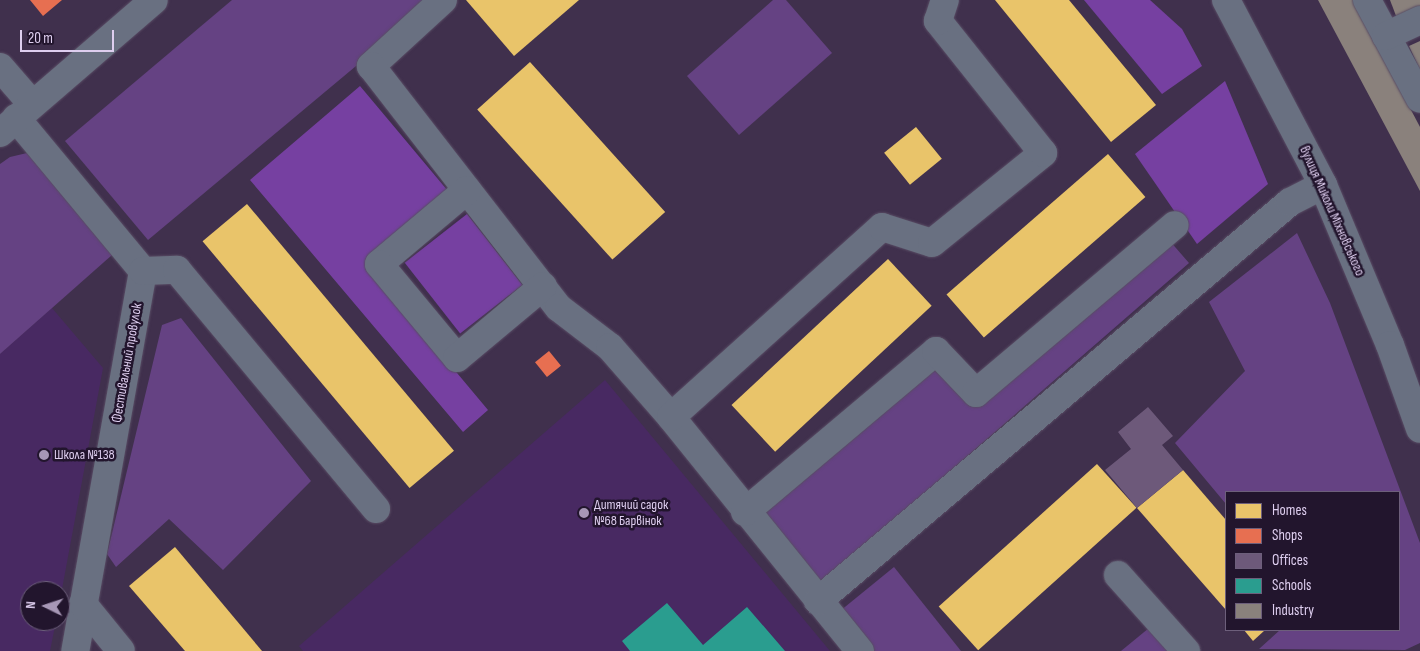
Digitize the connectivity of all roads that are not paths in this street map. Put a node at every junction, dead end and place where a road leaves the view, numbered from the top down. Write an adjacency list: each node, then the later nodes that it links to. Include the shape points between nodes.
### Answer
1 (154, 0): 10 (street)
2 (443, 0): 12 (street, via 372,66)
3 (945, 0): 16 (street, via 938,20 1043,152 932,243 882,227)
4 (1226, 0): 11 (street, вулиця Миколи Міхновського)
5 (1367, 0): 7 (street)
6 (1420, 20): 7 (street)
7 (1386, 36): 9 (street)
8 (0, 67): 10 (street)
9 (1420, 99)
10 (16, 118): 14 (street)
11 (1323, 184): 17 (street, вулиця Миколи Міхновського, via 1390,345); 21 (street, via 1290,202)
12 (467, 190): 15 (street); 15 (street, via 379,264 457,358)
13 (1175, 225): 19 (street, via 976,393 936,352)
14 (144, 271): 18 (street, via 177,270); 22 (street, Фестивальний провулок)
15 (543, 286): 16 (street, via 559,308 610,347)
16 (671, 417): 19 (street)
17 (1420, 429)
18 (376, 509)
19 (745, 512): 21 (street)
20 (1118, 575): 26 (street)
21 (818, 601): 25 (street)
22 (83, 604): 23 (street, Фестивальний провулок); 24 (street)
23 (75, 651)
24 (121, 651)
25 (860, 651)
26 (1186, 651)

